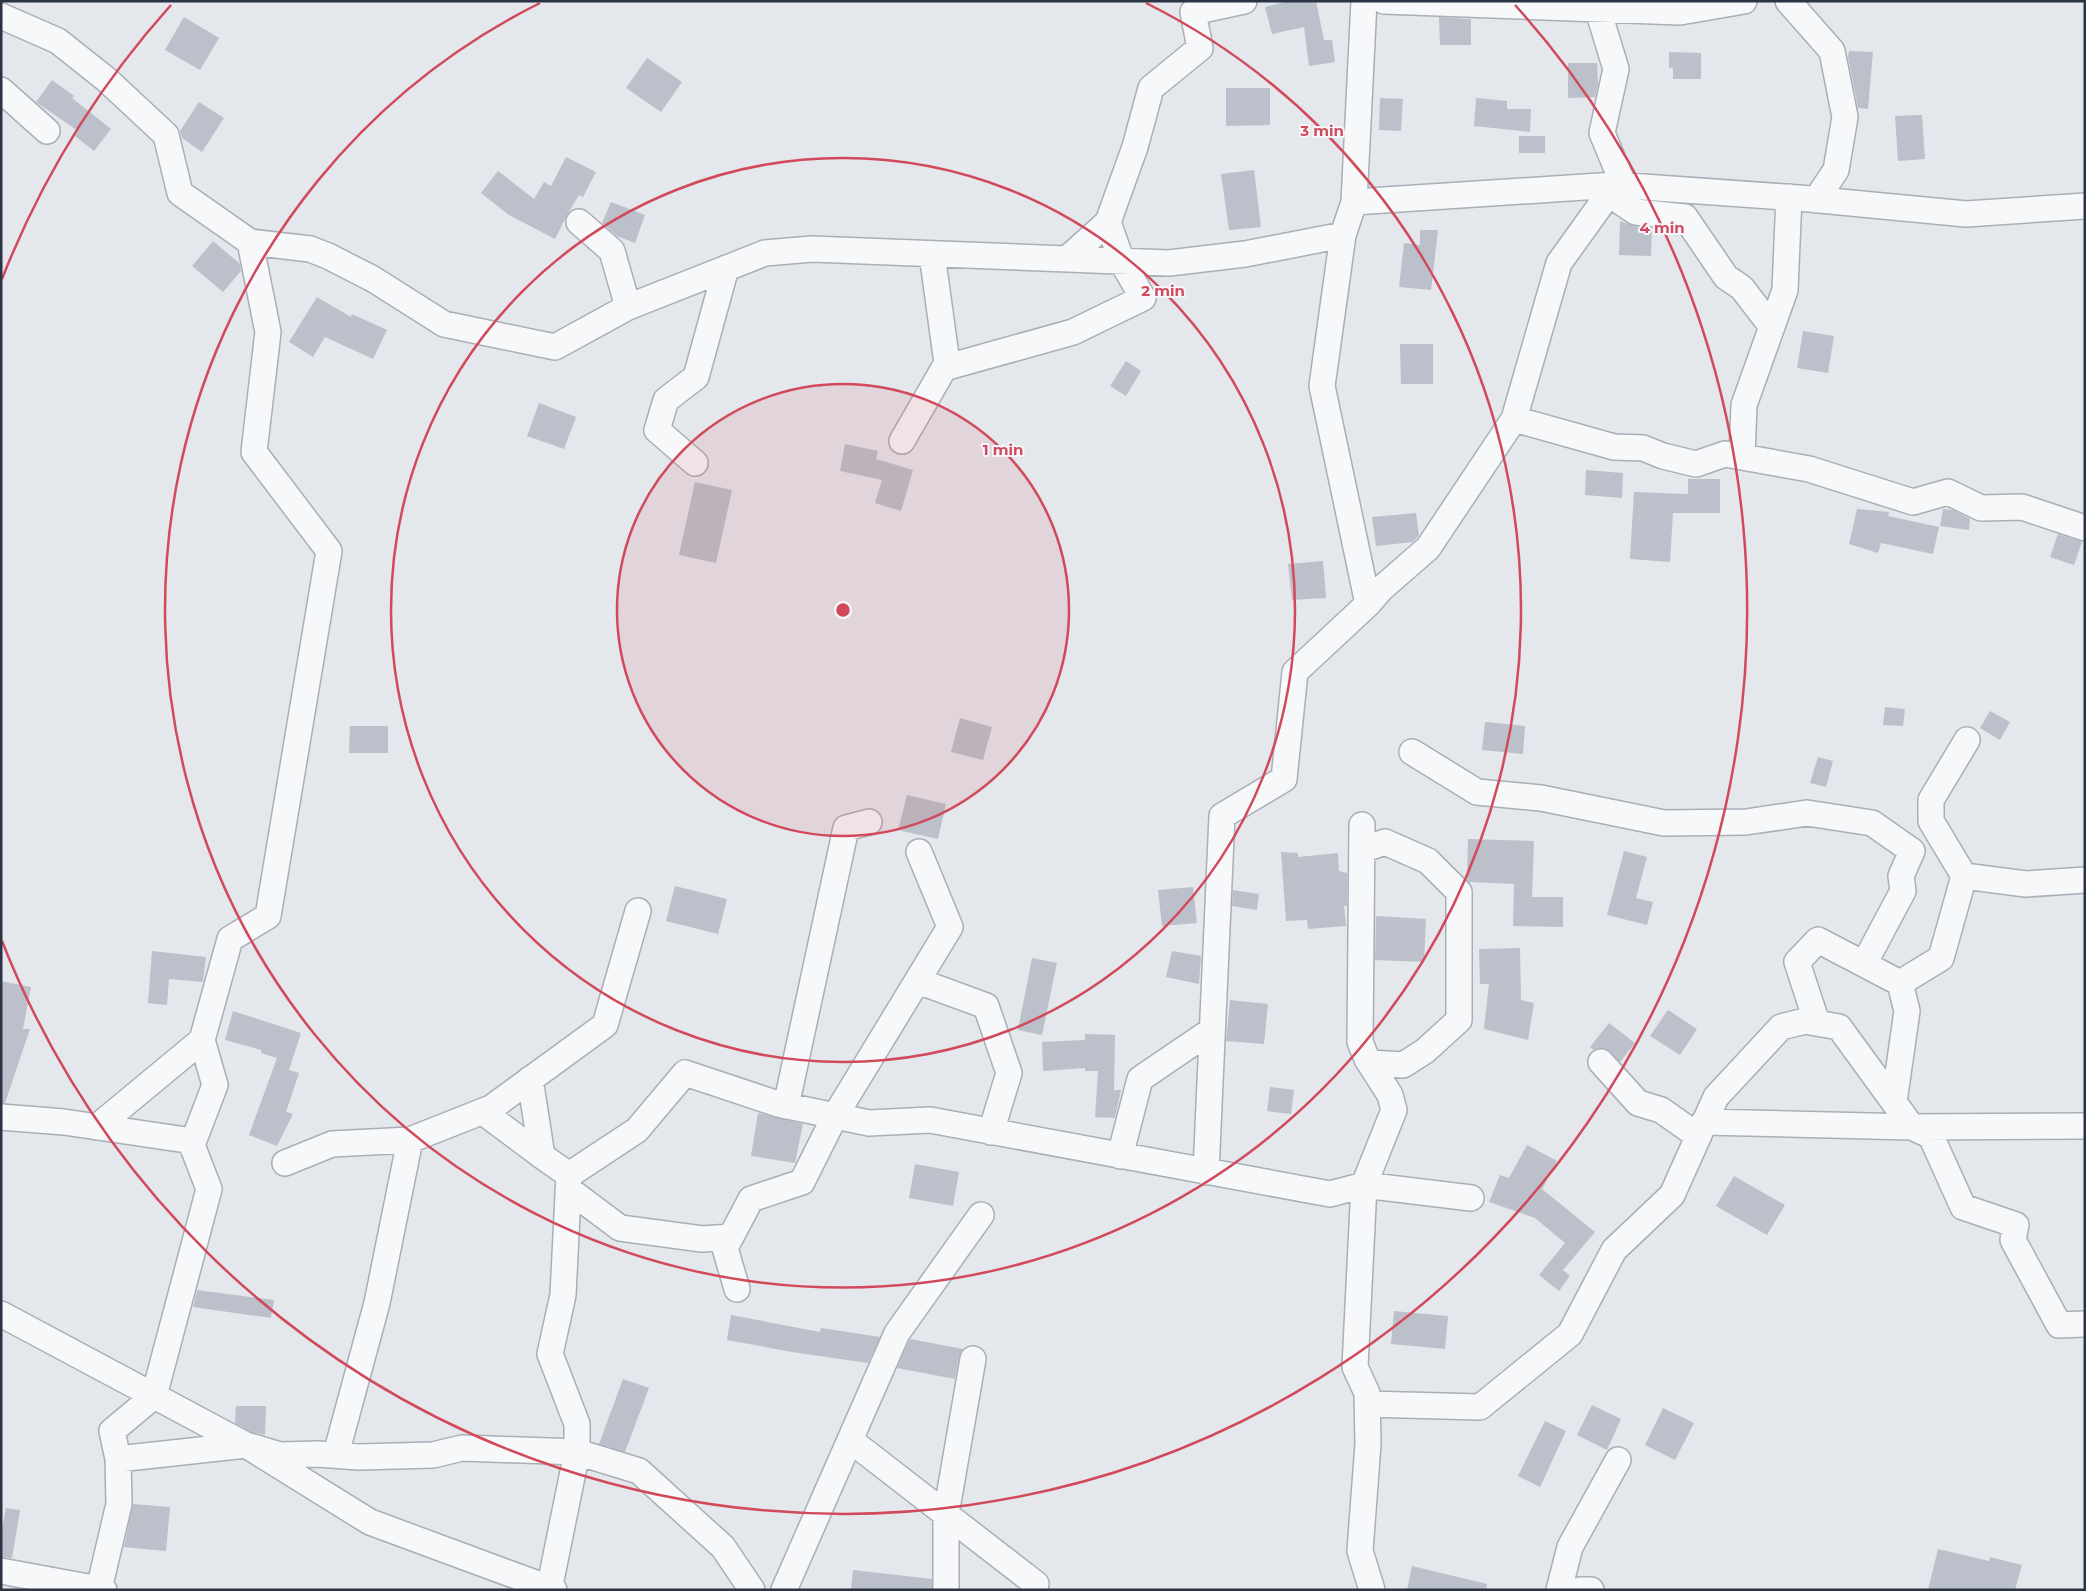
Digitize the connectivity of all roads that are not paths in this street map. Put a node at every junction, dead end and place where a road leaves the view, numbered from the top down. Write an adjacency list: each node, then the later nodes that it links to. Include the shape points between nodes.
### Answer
1 (1244, 1): 17 (street, via 1193,12 1200,48 1152,88)
2 (1364, 1): 14 (street)
3 (1384, 1): 6 (street)
4 (1744, 1): 7 (street, via 1680,12)
5 (1788, 1): 13 (street, via 1832,50 1845,117 1836,170)
6 (1477, 4): 7 (street)
7 (1598, 10): 11 (street, via 1616,69 1602,133)
8 (1, 16): 19 (street, via 58,41 107,80 166,135 180,193)
9 (1, 90): 10 (street)
10 (47, 132)
11 (1616, 188): 12 (street); 14 (street); 25 (street, via 1636,212 1685,217 1726,277 1742,288); 27 (street, via 1559,263)
12 (1789, 197): 13 (street); 25 (street, via 1785,290)
13 (1816, 200): 15 (street, via 1966,214)
14 (1354, 202): 18 (street)
15 (2085, 206)
16 (579, 222): 24 (street, via 612,251)
17 (1108, 222): 21 (street); 22 (street)
18 (1343, 235): 22 (street, via 1244,254 1170,263); 32 (street, via 1322,386)
19 (250, 242): 24 (street, via 310,249 328,256 373,279 444,324 555,347); 45 (street, via 268,332 254,452 329,551 268,916 230,939)
20 (932, 254): 21 (street); 23 (street, via 812,249 764,253); 26 (street, via 947,363)
21 (1068, 258): 22 (street)
22 (1122, 262): 26 (street, via 1143,298 1073,332)
23 (726, 268): 24 (street); 30 (street, via 696,377 666,400 657,430)
24 (628, 307)
25 (1772, 327): 29 (street, via 1744,405)
26 (944, 368): 28 (street)
27 (1514, 419): 29 (street, via 1614,447 1643,448 1696,464 1724,454); 32 (street, via 1428,548 1380,589)
28 (902, 441)
29 (1742, 457): 31 (street, via 1810,469 1914,502 1948,492 1981,508 2022,507)
30 (695, 464)
31 (2085, 528)
32 (1368, 604): 44 (street, via 1295,672 1284,779 1222,816)
33 (1967, 740): 37 (street, via 1931,800 1931,821)
34 (1412, 752): 40 (street, via 1477,792 1541,798 1664,823 1746,822 1807,813 1872,823 1912,851 1901,876 1902,890)
35 (869, 822): 50 (street, via 846,828)
36 (919, 852): 41 (street, via 950,927)
37 (1964, 876): 38 (street, via 2026,884); 42 (street, via 1940,958)
38 (2085, 880)
39 (638, 911): 48 (street, via 606,1025)
40 (1864, 964): 42 (street); 43 (street, via 1818,940 1797,962)
41 (918, 980): 52 (street); 58 (street, via 986,1006 1009,1073)
42 (1900, 983): 49 (street, via 1907,1011)
43 (1817, 1023): 49 (street, via 1839,1027); 57 (street, via 1806,1021 1781,1028 1716,1097)
44 (1212, 1030): 62 (street, via 1140,1079); 64 (street)
45 (202, 1040): 56 (street); 60 (street, via 215,1085)
46 (1601, 1062): 57 (street, via 1638,1103)
47 (1370, 1063): 47 (street, via 1360,1042 1362,838 1385,842 1428,861 1459,892 1459,1020 1425,1051 1403,1065); 66 (street, via 1390,1095 1394,1110)
48 (530, 1079): 51 (street); 61 (street)
49 (1894, 1102): 54 (street)
50 (786, 1106): 52 (street); 65 (street, via 685,1073 637,1130)
51 (483, 1112): 59 (street); 61 (street)
52 (835, 1116): 58 (street, via 869,1123 930,1120); 69 (street, via 802,1182 751,1199)
53 (1, 1117): 56 (street)
54 (1912, 1126): 55 (street); 57 (street); 72 (street, via 1931,1136 1963,1207 2016,1225 2013,1240 2058,1325)
55 (2085, 1126)
56 (98, 1127): 60 (street)
57 (1701, 1129): 76 (street, via 1672,1195 1614,1250 1570,1334 1563,1340 1480,1407)
58 (991, 1132): 62 (street)
59 (410, 1140): 63 (street, via 332,1144); 81 (street, via 377,1302)
60 (193, 1141): 75 (street, via 209,1189)
61 (542, 1156): 65 (street)
62 (1120, 1156): 64 (street)
63 (285, 1163)
64 (1206, 1172): 66 (street, via 1330,1194)
65 (568, 1182): 69 (street, via 620,1228 702,1239); 80 (street, via 563,1295 550,1354 577,1424)
66 (1364, 1185): 67 (street); 76 (street, via 1355,1367)
67 (1470, 1198)
68 (980, 1215): 78 (street, via 897,1333)
69 (731, 1237): 70 (street, via 725,1248)
70 (737, 1289)
71 (1, 1314): 74 (street)
72 (2085, 1324)
73 (973, 1359): 84 (street)
74 (129, 1382): 75 (street); 77 (street)
75 (154, 1396): 77 (street); 79 (street)
76 (1367, 1404): 92 (street, via 1368,1444 1360,1551)
77 (112, 1431): 82 (street)
78 (850, 1440): 84 (street); 90 (street)
79 (246, 1445): 81 (street, via 280,1455); 82 (street); 88 (street, via 370,1522)
80 (577, 1452): 81 (street, via 462,1448 415,1456); 88 (street); 89 (street, via 639,1471 723,1547)
81 (336, 1454)
82 (118, 1459): 87 (street, via 119,1504)
83 (1618, 1460): 93 (street, via 1570,1547)
84 (946, 1514): 86 (street); 91 (street)
85 (1, 1571): 87 (street)
86 (1036, 1584)
87 (101, 1589)
88 (551, 1589)
89 (752, 1590)
90 (784, 1590)
91 (946, 1590)
92 (1372, 1590)
93 (1559, 1590)
94 (1580, 1590): 95 (street)
95 (1590, 1590)

